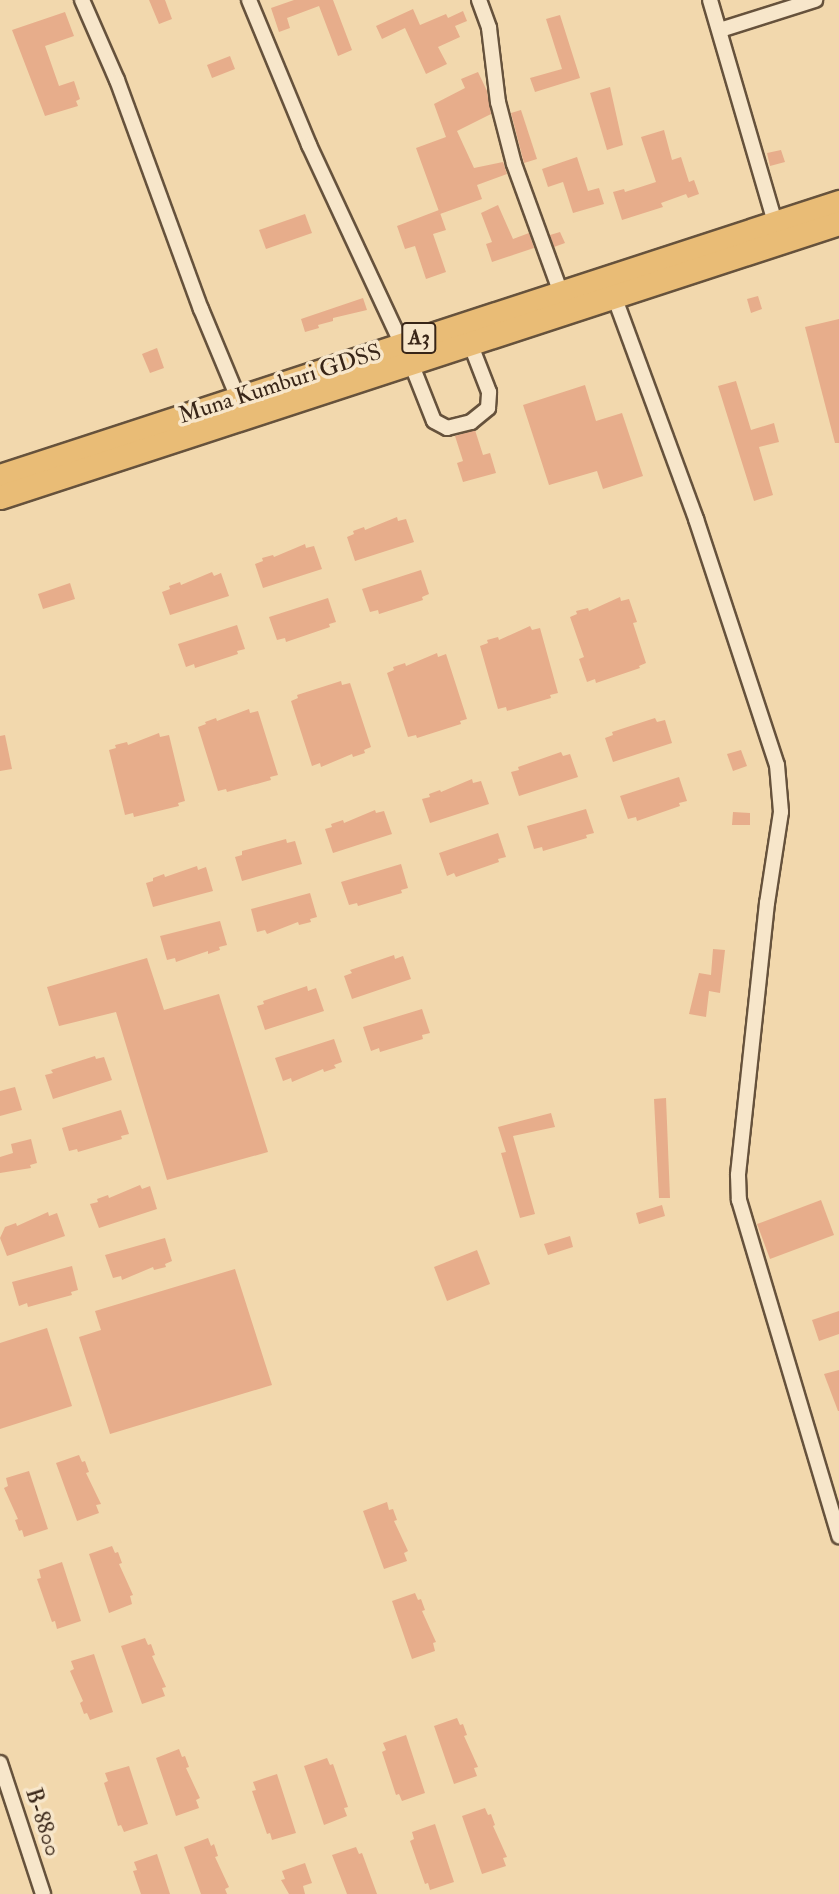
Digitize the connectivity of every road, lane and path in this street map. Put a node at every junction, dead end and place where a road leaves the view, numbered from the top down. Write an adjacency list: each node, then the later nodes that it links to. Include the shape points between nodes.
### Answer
1 (82, 0): 14 (street)
2 (249, 0): 13 (street, via 310,145)
3 (479, 0): 10 (street, via 489,27 498,102 514,164)
4 (710, 0): 6 (street)
5 (815, 0): 6 (street)
6 (720, 30): 8 (street)
7 (839, 202): 8 (highway, Muna Kumburi GDSS / A3)
8 (775, 222): 10 (highway, Muna Kumburi GDSS / A3)
9 (839, 223): 11 (highway, Muna Kumburi GDSS / A3)
10 (561, 293): 13 (highway, Muna Kumburi GDSS / A3)
11 (614, 296): 12 (highway, Muna Kumburi GDSS / A3); 17 (street, via 700,532 777,765 780,812 765,916 739,1200)
12 (471, 343): 13 (highway, Muna Kumburi GDSS / A3); 13 (street, via 489,392 488,408 471,422 447,428 434,422)
13 (407, 353): 14 (highway, Muna Kumburi GDSS / A3); 16 (highway, Muna Kumburi GDSS / A3)
14 (238, 398): 15 (highway, Muna Kumburi GDSS / A3)
15 (0, 476)
16 (0, 497)
17 (839, 1536)
18 (0, 1763): 19 (street, B-8800)
19 (43, 1894)

